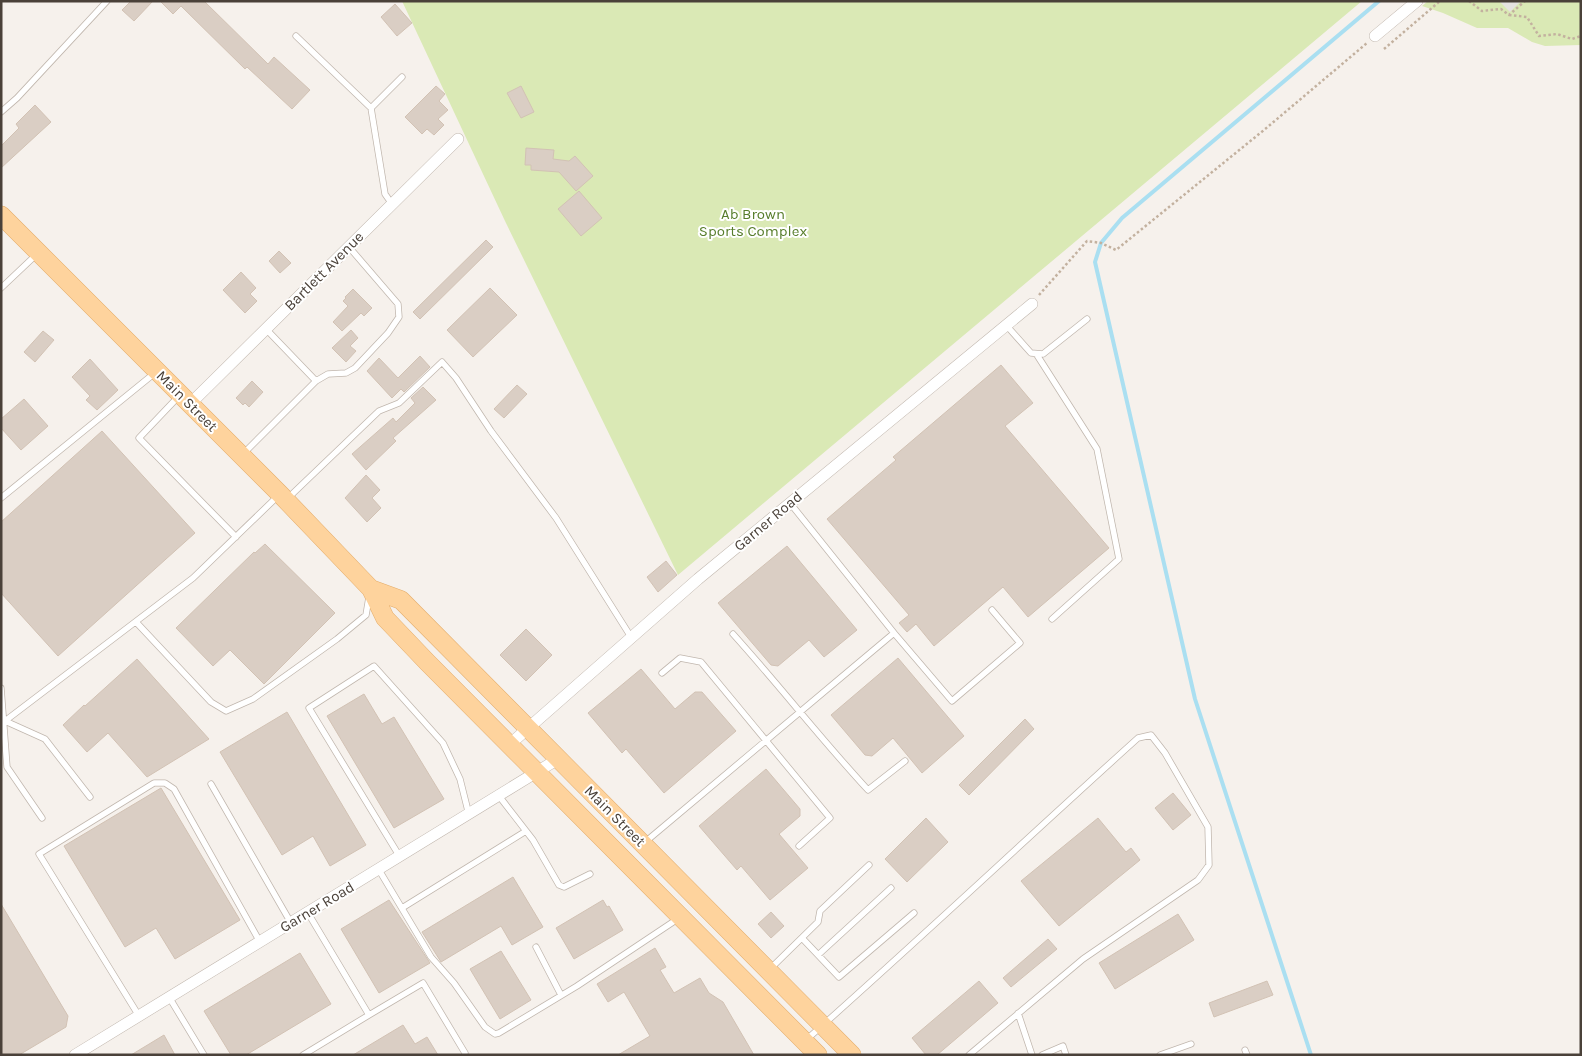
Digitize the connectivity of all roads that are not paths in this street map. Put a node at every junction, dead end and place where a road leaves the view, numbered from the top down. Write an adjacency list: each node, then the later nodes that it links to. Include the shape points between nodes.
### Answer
1 (107, 1): 7 (lane, via 18,98)
2 (1417, 1): 4 (street)
3 (296, 36): 6 (lane)
4 (1375, 36)
5 (402, 77): 6 (lane)
6 (371, 108): 9 (lane, via 385,194)
7 (1, 112)
8 (458, 139): 9 (street, Bartlett Avenue)
9 (392, 204): 11 (street, Bartlett Avenue)
10 (1, 215): 12 (main road, Main Street)
11 (349, 247): 17 (street, Bartlett Avenue); 20 (lane, via 398,304 399,317 355,368 346,373 328,374)
12 (39, 252): 13 (lane); 19 (main road, Main Street)
13 (1, 288)
14 (1032, 304): 16 (street, Garner Road)
15 (1087, 320): 18 (lane, via 1043,354)
16 (1006, 325): 18 (lane, via 1031,353); 25 (street, Garner Road)
17 (266, 329): 20 (lane); 21 (street, Bartlett Avenue)
18 (1037, 355): 29 (lane, via 1097,448 1119,559)
19 (157, 370): 21 (main road, Main Street); 24 (lane)
20 (316, 381): 22 (lane)
21 (185, 399): 22 (main road, Main Street); 26 (lane, via 139,438)
22 (242, 455): 23 (main road, Main Street)
23 (283, 497): 26 (lane); 27 (main road, Main Street); 33 (lane, via 379,411 399,403 442,362 556,518)
24 (1, 498)
25 (790, 503): 31 (lane); 33 (street, Garner Road)
26 (236, 537): 30 (lane, via 194,578)
27 (370, 589): 30 (lane, via 366,615 337,640 253,699 226,711 211,702); 38 (main road, Main Street, via 401,600); 40 (main road, Main Street, via 384,618)
28 (992, 610): 31 (lane, via 1020,644 952,701)
29 (1052, 619)
30 (136, 622): 37 (lane)
31 (894, 633): 36 (lane)
32 (733, 634): 36 (lane)
33 (631, 637): 38 (street, Garner Road)
34 (662, 673): 39 (lane, via 680,658 701,662)
35 (1, 688): 37 (lane)
36 (800, 712): 39 (lane); 42 (lane, via 868,790)
37 (3, 721): 46 (lane, via 45,739); 48 (lane, via 7,767)
38 (528, 728): 40 (street, Garner Road); 41 (main road, Main Street)
39 (766, 741): 50 (lane); 51 (lane, via 830,818)
40 (509, 744): 43 (main road, Main Street)
41 (558, 758): 43 (street, Garner Road); 50 (main road, Main Street)
42 (905, 761)
43 (538, 772): 45 (street, Garner Road); 60 (main road, Main Street)
44 (211, 784): 61 (lane)
45 (499, 796): 47 (street, Garner Road); 49 (lane)
46 (90, 797)
47 (469, 815): 52 (street, Garner Road); 52 (lane, via 460,779 443,743 374,666 309,708)
48 (42, 818)
49 (526, 832): 55 (lane, via 559,886 564,887); 57 (lane)
50 (643, 844): 66 (main road, Main Street)
51 (800, 846)
52 (400, 857): 54 (street, Garner Road)
53 (869, 865): 62 (lane, via 820,911 818,922)
54 (379, 870): 57 (lane); 58 (street, Garner Road)
55 (590, 874)
56 (890, 888): 65 (lane)
57 (402, 908): 67 (lane, via 436,965 454,983 490,1032 499,1033)
58 (308, 913): 61 (street, Garner Road); 69 (lane)
59 (914, 913): 65 (lane, via 839,977)
60 (681, 917): 67 (lane); 73 (main road, Main Street)
61 (291, 923): 63 (street, Garner Road)
62 (802, 938): 65 (lane); 66 (lane)
63 (260, 942): 68 (street, Garner Road); 71 (lane, via 174,789 165,783 154,783 39,854)
64 (536, 947): 67 (lane)
65 (818, 955)
66 (769, 971): 72 (main road, Main Street)
67 (562, 995)
68 (169, 997): 71 (street, Garner Road); 77 (lane)
69 (369, 1014): 75 (lane, via 423,983); 78 (lane)
70 (1018, 1014): 72 (lane, via 1083,959 1198,880 1209,864 1208,827 1151,735 1138,738); 81 (lane); 82 (lane)
71 (139, 1016): 76 (street, Garner Road)
72 (823, 1025): 73 (lane); 80 (main road, Main Street)
73 (804, 1041): 79 (main road, Main Street)
74 (1190, 1044): 85 (lane)
75 (466, 1053)
76 (75, 1055)
77 (204, 1055)
78 (303, 1055)
79 (818, 1055)
80 (852, 1055)
81 (969, 1055)
82 (1032, 1055)
83 (1042, 1055): 84 (lane, via 1063,1046)
84 (1066, 1055)
85 (1160, 1055)

